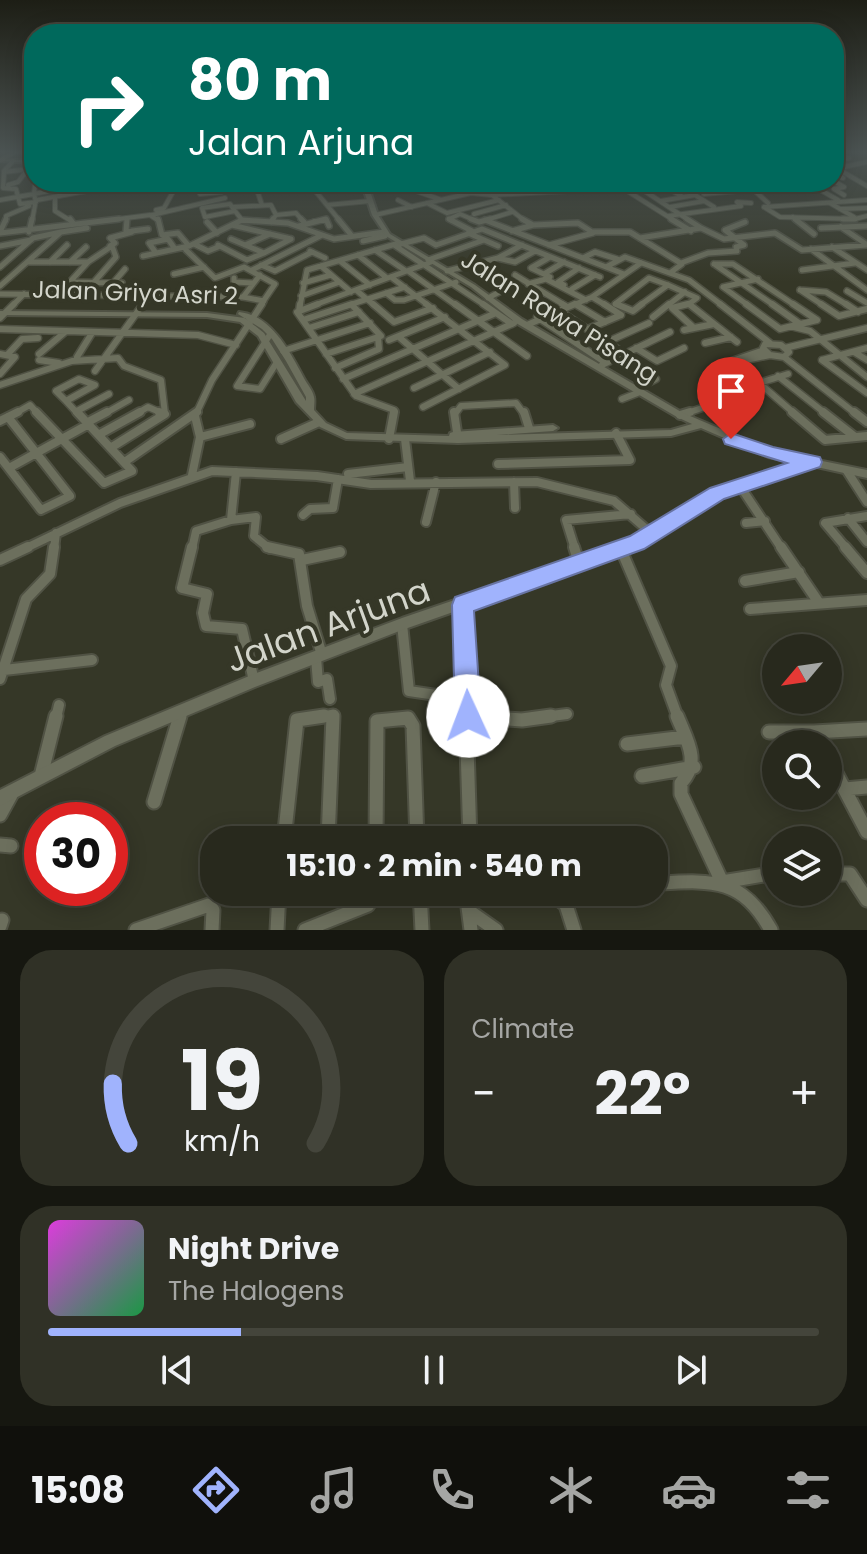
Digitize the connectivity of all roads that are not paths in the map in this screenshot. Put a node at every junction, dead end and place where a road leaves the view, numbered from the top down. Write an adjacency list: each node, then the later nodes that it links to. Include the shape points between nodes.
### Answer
1 (35, 195): 32 (street)
2 (45, 195): 32 (street)
3 (64, 195): 26 (street)
4 (171, 195): 57 (street, via 164,208 149,211)
5 (218, 195): 24 (street)
6 (221, 195): 57 (street)
7 (222, 195): 46 (street)
8 (259, 195): 40 (street)
9 (318, 195): 41 (street)
10 (368, 195): 35 (street, Jalan Rawa Pisang)
11 (429, 195): 30 (street)
12 (454, 195): 30 (street)
13 (495, 195): 25 (street)
14 (505, 195): 25 (street)
15 (638, 195): 60 (street)
16 (652, 195): 36 (street)
17 (693, 195): 27 (street)
18 (700, 195): 47 (street)
19 (705, 195): 48 (street)
20 (761, 195): 49 (street, via 770,202 758,203)
21 (825, 195): 29 (street)
22 (842, 195): 29 (street)
23 (19, 196): 31 (street); 32 (street, via 20,204)
24 (211, 196)
25 (501, 196): 37 (street, via 447,213); 42 (street)
26 (55, 197): 32 (street); 74 (street, via 55,211)
27 (683, 197): 36 (street)
28 (718, 198): 44 (street)
29 (828, 198): 34 (street); 39 (street); 52 (street)
30 (439, 199): 37 (street)
31 (0, 200)
32 (35, 200): 66 (street); 87 (street)
33 (398, 200): 50 (street)
34 (867, 200)
35 (370, 201): 41 (street); 59 (street, Jalan Rawa Pisang)
36 (661, 201): 47 (street)
37 (427, 203): 50 (street)
38 (751, 203): 44 (street)
39 (812, 204): 43 (street); 68 (street)
40 (262, 205): 46 (street); 58 (street, via 271,205)
41 (327, 205): 104 (street)
42 (506, 205): 53 (street); 55 (street)
43 (797, 205): 45 (street); 62 (street)
44 (727, 206): 48 (street)
45 (779, 206): 49 (street); 61 (street)
46 (233, 207): 54 (street); 54 (street, via 202,208 204,217); 69 (street)
47 (670, 207): 56 (street)
48 (714, 207): 56 (street)
49 (764, 207): 61 (street, via 780,217)
50 (413, 208): 59 (street)
51 (867, 208): 52 (street)
52 (840, 209): 64 (street)
53 (512, 212): 65 (street); 70 (street)
54 (222, 214): 75 (street)
55 (474, 214)
56 (680, 214): 60 (street); 85 (street)
57 (150, 215): 67 (street); 125 (street, via 158,217 162,235 178,233)
58 (276, 215): 72 (street); 77 (street, via 296,213)
59 (375, 215): 100 (street, Jalan Rawa Pisang)
60 (668, 216): 93 (street)
61 (794, 216): 62 (street); 101 (street)
62 (814, 216): 68 (street)
63 (867, 216): 64 (street)
64 (854, 217): 68 (street)
65 (522, 218): 78 (street); 79 (street)
66 (3, 219): 94 (street, via 6,226)
67 (127, 219): 74 (street); 89 (street, via 126,231)
68 (837, 219)
69 (242, 220): 72 (street); 75 (street)
70 (485, 220): 78 (street); 97 (street, via 460,214 449,219)
71 (207, 222): 98 (street)
72 (271, 222): 76 (street)
73 (745, 222): 107 (street, via 725,230)
74 (73, 223): 87 (street); 95 (street)
75 (229, 223): 90 (street); 98 (street)
76 (288, 223): 77 (street); 96 (street)
77 (301, 224): 80 (street, via 326,219); 102 (street)
78 (498, 225): 91 (street)
79 (533, 225): 82 (street); 91 (street)
80 (329, 226)
81 (867, 226): 83 (street)
82 (549, 227): 99 (street, via 576,223); 113 (street)
83 (840, 227): 86 (street); 123 (street)
84 (87, 228): 95 (street)
85 (701, 228): 93 (street); 110 (street)
86 (821, 228)
87 (30, 229): 94 (street); 108 (street)
88 (148, 229): 89 (street)
89 (132, 231): 124 (street, via 110,238 115,243)
90 (248, 231): 96 (street); 109 (street)
91 (512, 231): 117 (street)
92 (661, 231): 103 (street)
93 (691, 231): 103 (street)
94 (0, 232)
95 (61, 232): 108 (street); 155 (street)
96 (274, 232): 105 (street); 126 (street, via 291,239)
97 (470, 232): 111 (street); 112 (street, via 483,229); 121 (street)
98 (217, 233): 125 (street)
99 (593, 233): 106 (street, via 632,229); 113 (street)
100 (386, 234): 104 (street); 114 (street); 118 (street, Jalan Rawa Pisang)
101 (814, 234)
102 (322, 235): 104 (street); 127 (street)
103 (667, 235): 106 (street)
104 (352, 236)
105 (261, 238): 120 (street); 126 (street)
106 (640, 238): 163 (street)
107 (735, 238): 110 (street); 136 (street, via 775,233); 163 (street, via 744,245 737,251 708,253)
108 (32, 239): 129 (street); 168 (street)
109 (231, 239): 120 (street); 131 (street)
110 (721, 239): 115 (street)
111 (484, 240): 128 (street); 143 (street)
112 (509, 240): 128 (street); 133 (street)
113 (568, 240): 117 (street)
114 (363, 241)
115 (708, 241)
116 (814, 241): 134 (street)
117 (544, 243): 133 (street); 150 (street)
118 (398, 244): 121 (street, via 424,238); 137 (street); 159 (street, Jalan Rawa Pisang)
119 (67, 245): 156 (street)
120 (245, 245): 142 (street)
121 (436, 245): 143 (street)
122 (856, 245): 123 (street); 132 (street); 144 (street)
123 (867, 245)
124 (110, 246): 158 (street); 196 (street, via 117,256)
125 (190, 246): 131 (street, via 208,251); 135 (street); 153 (street, via 165,253); 169 (street)
126 (279, 246): 142 (street)
127 (298, 246): 139 (street); 165 (street)
128 (498, 246): 138 (street)
129 (2, 247)
130 (86, 247): 157 (street)
131 (218, 247): 152 (street)
132 (832, 247): 134 (street); 164 (street)
133 (530, 248): 147 (street); 149 (street); 149 (street, via 515,262)
134 (822, 248): 136 (street)
135 (175, 249): 141 (street); 141 (street, via 168,239 149,243)
136 (806, 249): 140 (street); 167 (street)
137 (375, 250): 145 (street); 179 (street)
138 (490, 250)
139 (312, 252): 148 (street); 161 (street)
140 (788, 252)
141 (156, 253): 146 (street)
142 (264, 253): 152 (street)
143 (448, 253): 159 (street)
144 (867, 253)
145 (358, 255): 154 (street); 190 (street)
146 (143, 256)
147 (550, 257): 160 (street); 183 (street, via 531,268)
148 (325, 258)
149 (498, 258): 180 (street)
150 (583, 258): 151 (street, via 596,252); 171 (street)
151 (617, 259): 162 (street); 171 (street)
152 (249, 260): 170 (street)
153 (173, 261)
154 (340, 261): 166 (street); 205 (street)
155 (28, 262): 156 (street); 194 (street)
156 (49, 262): 157 (street)
157 (70, 262): 158 (street)
158 (88, 262): 195 (street)
159 (427, 262): 179 (street); 180 (street, Jalan Rawa Pisang); 193 (street)
160 (564, 262): 172 (street); 183 (street)
161 (289, 263): 174 (street); 178 (street)
162 (641, 263): 181 (street); 184 (street)
163 (681, 263): 181 (street, via 683,267)
164 (855, 263): 167 (street); 177 (street)
165 (261, 265): 175 (street); 178 (street)
166 (321, 266): 186 (street); 202 (street, via 307,270)
167 (833, 266): 176 (street); 210 (street)
168 (0, 267)
169 (204, 267): 170 (street, via 216,278); 182 (street)
170 (241, 267): 175 (street)
171 (606, 267): 184 (street)
172 (579, 268): 198 (street); 209 (street, via 598,276)
173 (125, 269): 199 (street)
174 (301, 269)
175 (252, 270): 185 (street)
176 (802, 270)
177 (867, 270)
178 (274, 271): 188 (street)
179 (407, 271): 190 (street); 211 (street)
180 (447, 271): 193 (street, Jalan Rawa Pisang)
181 (670, 273): 191 (street)
182 (174, 274)
183 (544, 274): 198 (street)
184 (624, 274): 224 (street)
185 (260, 275): 201 (street); 227 (street, via 275,283)
186 (331, 275): 197 (street); 202 (street)
187 (515, 275): 204 (street)
188 (283, 276)
189 (234, 278): 201 (street)
190 (389, 278): 205 (street); 207 (street)
191 (681, 278): 222 (street); 280 (street)
192 (758, 279): 203 (street); 203 (street, via 725,262 714,264); 252 (street, via 818,320)
193 (458, 281): 211 (street); 223 (street, Jalan Rawa Pisang); 241 (street)
194 (2, 282)
195 (70, 282): 196 (street); 217 (street)
196 (94, 282): 199 (street)
197 (340, 282): 212 (street); 219 (street)
198 (558, 282): 209 (street)
199 (113, 283): 200 (street)
200 (122, 283)
201 (253, 283): 221 (street)
202 (303, 283): 219 (street)
203 (741, 283): 252 (street); 252 (street, via 723,287 779,328)
204 (528, 284): 224 (street, via 546,279); 232 (street)
205 (370, 285): 212 (street)
206 (668, 285): 206 (street, via 633,311 615,304 648,278); 213 (street)
207 (405, 287): 214 (street); 220 (street)
208 (507, 288): 223 (street)
209 (572, 289): 224 (street)
210 (865, 289): 228 (street, via 847,291)
211 (435, 290): 220 (street); 247 (street)
212 (353, 291): 225 (street); 236 (street)
213 (685, 292): 222 (street); 274 (street, via 651,320)
214 (386, 293): 225 (street); 226 (street)
215 (0, 294): 216 (street)
216 (24, 294): 217 (street); 237 (street)
217 (58, 295): 218 (street)
218 (150, 295): 221 (street); 238 (street)
219 (301, 296): 236 (street)
220 (417, 296): 226 (street); 233 (street)
221 (243, 297): 227 (street)
222 (700, 297): 230 (street); 280 (street)
223 (488, 298): 250 (street, Jalan Rawa Pisang)
224 (589, 298): 229 (street); 248 (street, via 621,315)
225 (367, 300): 231 (street); 242 (street, via 392,321)
226 (395, 300): 242 (street)
227 (264, 301): 246 (street)
228 (867, 303)
229 (575, 304): 232 (street); 248 (street)
230 (689, 304): 251 (street); 255 (street, via 672,308)
231 (352, 305): 239 (street); 245 (street)
232 (567, 307): 235 (street)
233 (433, 308): 242 (street); 243 (street)
234 (867, 309): 240 (street)
235 (558, 310): 244 (street); 258 (street)
236 (299, 311): 245 (street)
237 (3, 312): 238 (street, Jalan Griya Asri 2)
238 (138, 312): 246 (street, Jalan Griya Asri 2); 265 (street)
239 (359, 312): 249 (street); 253 (street)
240 (858, 312): 240 (street, via 826,292 800,290 837,315)
241 (496, 313): 247 (street); 250 (street)
242 (413, 316)
243 (445, 317): 254 (street); 268 (street)
244 (540, 317): 250 (street); 298 (street)
245 (303, 320): 253 (street)
246 (252, 321): 266 (street, Jalan Griya Asri 2); 276 (street)
247 (477, 321): 254 (street); 262 (street)
248 (605, 322): 258 (street)
249 (370, 323): 267 (street); 270 (street)
250 (520, 323): 262 (street); 298 (street, Jalan Rawa Pisang)
251 (714, 324): 255 (street); 275 (street, via 734,340)
252 (800, 324): 260 (street); 260 (street)
253 (309, 328): 270 (street)
254 (459, 328): 272 (street); 282 (street)
255 (694, 328): 259 (street)
256 (867, 328): 273 (street)
257 (0, 329): 261 (street)
258 (588, 329): 274 (street)
259 (684, 330)
260 (810, 331): 273 (street)
261 (65, 332): 264 (street); 297 (street, via 39,357)
262 (492, 332): 272 (street); 291 (street)
263 (670, 332): 278 (street)
264 (92, 333): 265 (street); 293 (street)
265 (123, 334): 276 (street, via 198,335); 290 (street)
266 (268, 336): 283 (street, Jalan Griya Asri 2); 296 (street, Jalan Griya Asri 2); 296 (street, via 237,386 261,389)
267 (378, 337): 287 (street); 299 (street, via 379,349 373,354)
268 (399, 337): 271 (street); 282 (street)
269 (38, 338): 286 (street, via 22,339)
270 (317, 340): 283 (street); 287 (street)
271 (389, 340)
272 (474, 340): 284 (street); 295 (street)
273 (821, 340): 277 (street); 289 (street)
274 (607, 342): 288 (street)
275 (705, 343)
276 (236, 345): 325 (street)
277 (829, 346): 285 (street); 292 (street)
278 (636, 348): 279 (street, via 657,361); 288 (street)
279 (684, 348)
280 (767, 348): 289 (street); 289 (street); 302 (street, via 726,364)
281 (867, 348): 285 (street)
282 (412, 349): 295 (street); 307 (street)
283 (283, 351): 321 (street, Jalan Griya Asri 2, via 310,397)
284 (490, 352): 304 (street); 312 (street, via 505,365)
285 (851, 352): 292 (street); 294 (street)
286 (4, 354): 301 (street, via 15,357)
287 (326, 354): 299 (street)
288 (625, 354): 298 (street)
289 (786, 354): 327 (street)
290 (104, 356): 293 (street); 300 (street); 323 (street, via 161,380)
291 (527, 356)
292 (836, 356): 306 (street); 314 (street, via 822,360)
293 (77, 357): 297 (street)
294 (867, 360)
295 (426, 361): 304 (street); 316 (street)
296 (277, 362): 321 (street, Jalan Griya Asri 2, via 297,397)
297 (60, 363): 310 (street)
298 (602, 365): 313 (street, Jalan Rawa Pisang)
299 (335, 368): 307 (street)
300 (95, 371)
301 (0, 374)
302 (729, 374): 309 (street); 324 (street, via 732,398)
303 (788, 374): 305 (street)
304 (442, 375): 311 (street); 312 (street)
305 (778, 376): 309 (street); 340 (street)
306 (867, 377)
307 (343, 379): 316 (street)
308 (656, 379): 313 (street)
309 (759, 383): 340 (street, via 825,440)
310 (0, 385)
311 (414, 388)
312 (459, 389): 320 (street)
313 (638, 390): 317 (street); 324 (street, Jalan Rawa Pisang)
314 (867, 393)
315 (109, 394): 322 (street)
316 (354, 394): 343 (street, via 393,409)
317 (622, 399)
318 (129, 400): 329 (street)
319 (66, 401): 319 (street, via 56,390 80,379 95,385); 322 (street)
320 (423, 407)
321 (310, 408): 328 (street, Jalan Griya Asri 2)
322 (77, 411): 329 (street)
323 (165, 415): 336 (street, via 149,407); 345 (street)
324 (680, 415): 331 (street, Jalan Rawa Pisang)
325 (195, 416): 338 (street); 348 (street)
326 (4, 419): 341 (street, via 30,405); 346 (street)
327 (867, 419)
328 (319, 422): 342 (street); 343 (street, via 346,436)
329 (88, 423): 336 (street); 341 (street)
330 (250, 424): 338 (street)
331 (699, 425): 334 (street); 349 (street, Jalan Rawa Pisang, via 771,454)
332 (529, 428): 333 (street); 339 (street); 339 (street, via 518,404 474,405 454,409)
333 (598, 430): 334 (street); 335 (street); 339 (street)
334 (681, 431): 335 (street)
335 (616, 433): 350 (street, via 630,460)
336 (100, 434): 345 (street)
337 (867, 436): 340 (street)
338 (200, 437): 356 (street)
339 (454, 437): 344 (street)
340 (855, 437)
341 (64, 438): 346 (street); 348 (street, via 104,483 132,471)
342 (281, 439)
343 (389, 439): 344 (street)
344 (405, 439): 351 (street)
345 (112, 447): 348 (street)
346 (36, 453): 352 (street); 352 (street, via 70,497 40,509)
347 (0, 457): 352 (street)
348 (126, 461)
349 (813, 462): 353 (street, Jalan Rawa Pisang); 361 (street, Jalan Arjuna)
350 (498, 464)
351 (408, 467): 357 (street); 358 (street)
352 (9, 468)
353 (847, 471): 355 (street, Jalan Rawa Pisang); 362 (street)
354 (236, 472): 356 (street); 357 (street); 368 (street)
355 (867, 474)
356 (192, 475): 372 (street)
357 (343, 476): 358 (street, via 371,484); 365 (street, via 333,508 310,509)
358 (410, 481): 359 (street)
359 (436, 482): 360 (street); 370 (street)
360 (514, 482): 363 (street); 364 (street, via 609,499)
361 (740, 486): 369 (street); 373 (street, Jalan Arjuna, via 705,500)
362 (867, 502)
363 (515, 508)
364 (632, 514): 373 (street); 379 (street, via 566,520)
365 (303, 515)
366 (867, 516): 367 (street)
367 (848, 518): 374 (street); 381 (street, via 825,524)
368 (231, 520): 378 (street, via 255,516 254,536 272,550 296,552); 391 (street, via 196,531 182,588 207,594 206,626 242,629)
369 (765, 521): 371 (street); 380 (street)
370 (426, 522)
371 (746, 523)
372 (56, 533): 377 (street); 390 (street, via 50,574 26,599)
373 (652, 534): 375 (street, Jalan Arjuna)
374 (867, 542)
375 (620, 547): 379 (street, Jalan Arjuna); 400 (street, via 671,666 666,685)
376 (340, 552): 378 (street)
377 (0, 560)
378 (302, 560): 388 (street)
379 (579, 563): 385 (street, Jalan Arjuna)
380 (799, 572): 382 (street); 384 (street)
381 (867, 573)
382 (745, 581)
383 (867, 600): 384 (street)
384 (819, 603): 386 (street)
385 (463, 605): 387 (street, Jalan Arjuna); 397 (street)
386 (750, 609)
387 (402, 624): 388 (street, Jalan Arjuna); 392 (street, via 409,691)
388 (319, 657): 391 (street, Jalan Arjuna); 393 (street, via 318,682 327,679)
389 (92, 660): 390 (street)
390 (2, 674)
391 (254, 681): 395 (street, Jalan Arjuna)
392 (450, 697)
393 (330, 699)
394 (59, 705): 404 (street)
395 (182, 711): 404 (street, Jalan Arjuna); 410 (street)
396 (567, 714): 397 (street, via 522,720)
397 (468, 716): 416 (street)
398 (867, 729): 399 (street)
399 (842, 734)
400 (685, 737): 401 (street); 402 (street)
401 (627, 744)
402 (694, 767): 403 (street); 420 (street, via 681,783 681,794)
403 (642, 776)
404 (41, 777): 408 (street, Jalan Arjuna)
405 (842, 784): 407 (street)
406 (867, 787): 407 (street)
407 (845, 789): 417 (street)
408 (14, 791): 409 (street, Jalan Arjuna); 411 (street)
409 (0, 798)
410 (154, 802)
411 (0, 815)
412 (285, 826): 413 (street, via 296,722 332,715)
413 (329, 826)
414 (376, 826): 415 (street, via 379,719 412,721)
415 (416, 826)
416 (469, 826)
417 (867, 832)
418 (842, 874): 422 (street, via 850,874)
419 (762, 875): 420 (street)
420 (722, 882): 421 (street); 437 (street, via 756,903)
421 (668, 883)
422 (867, 900)
423 (278, 906): 431 (street)
424 (365, 906): 432 (street)
425 (421, 906): 433 (street)
426 (468, 906): 428 (street)
427 (566, 906): 436 (street)
428 (469, 911): 434 (street); 435 (street)
429 (144, 928): 430 (street, via 209,905)
430 (212, 930)
431 (277, 930)
432 (305, 930)
433 (422, 930)
434 (471, 930)
435 (496, 930)
436 (574, 930)
437 (771, 930)

